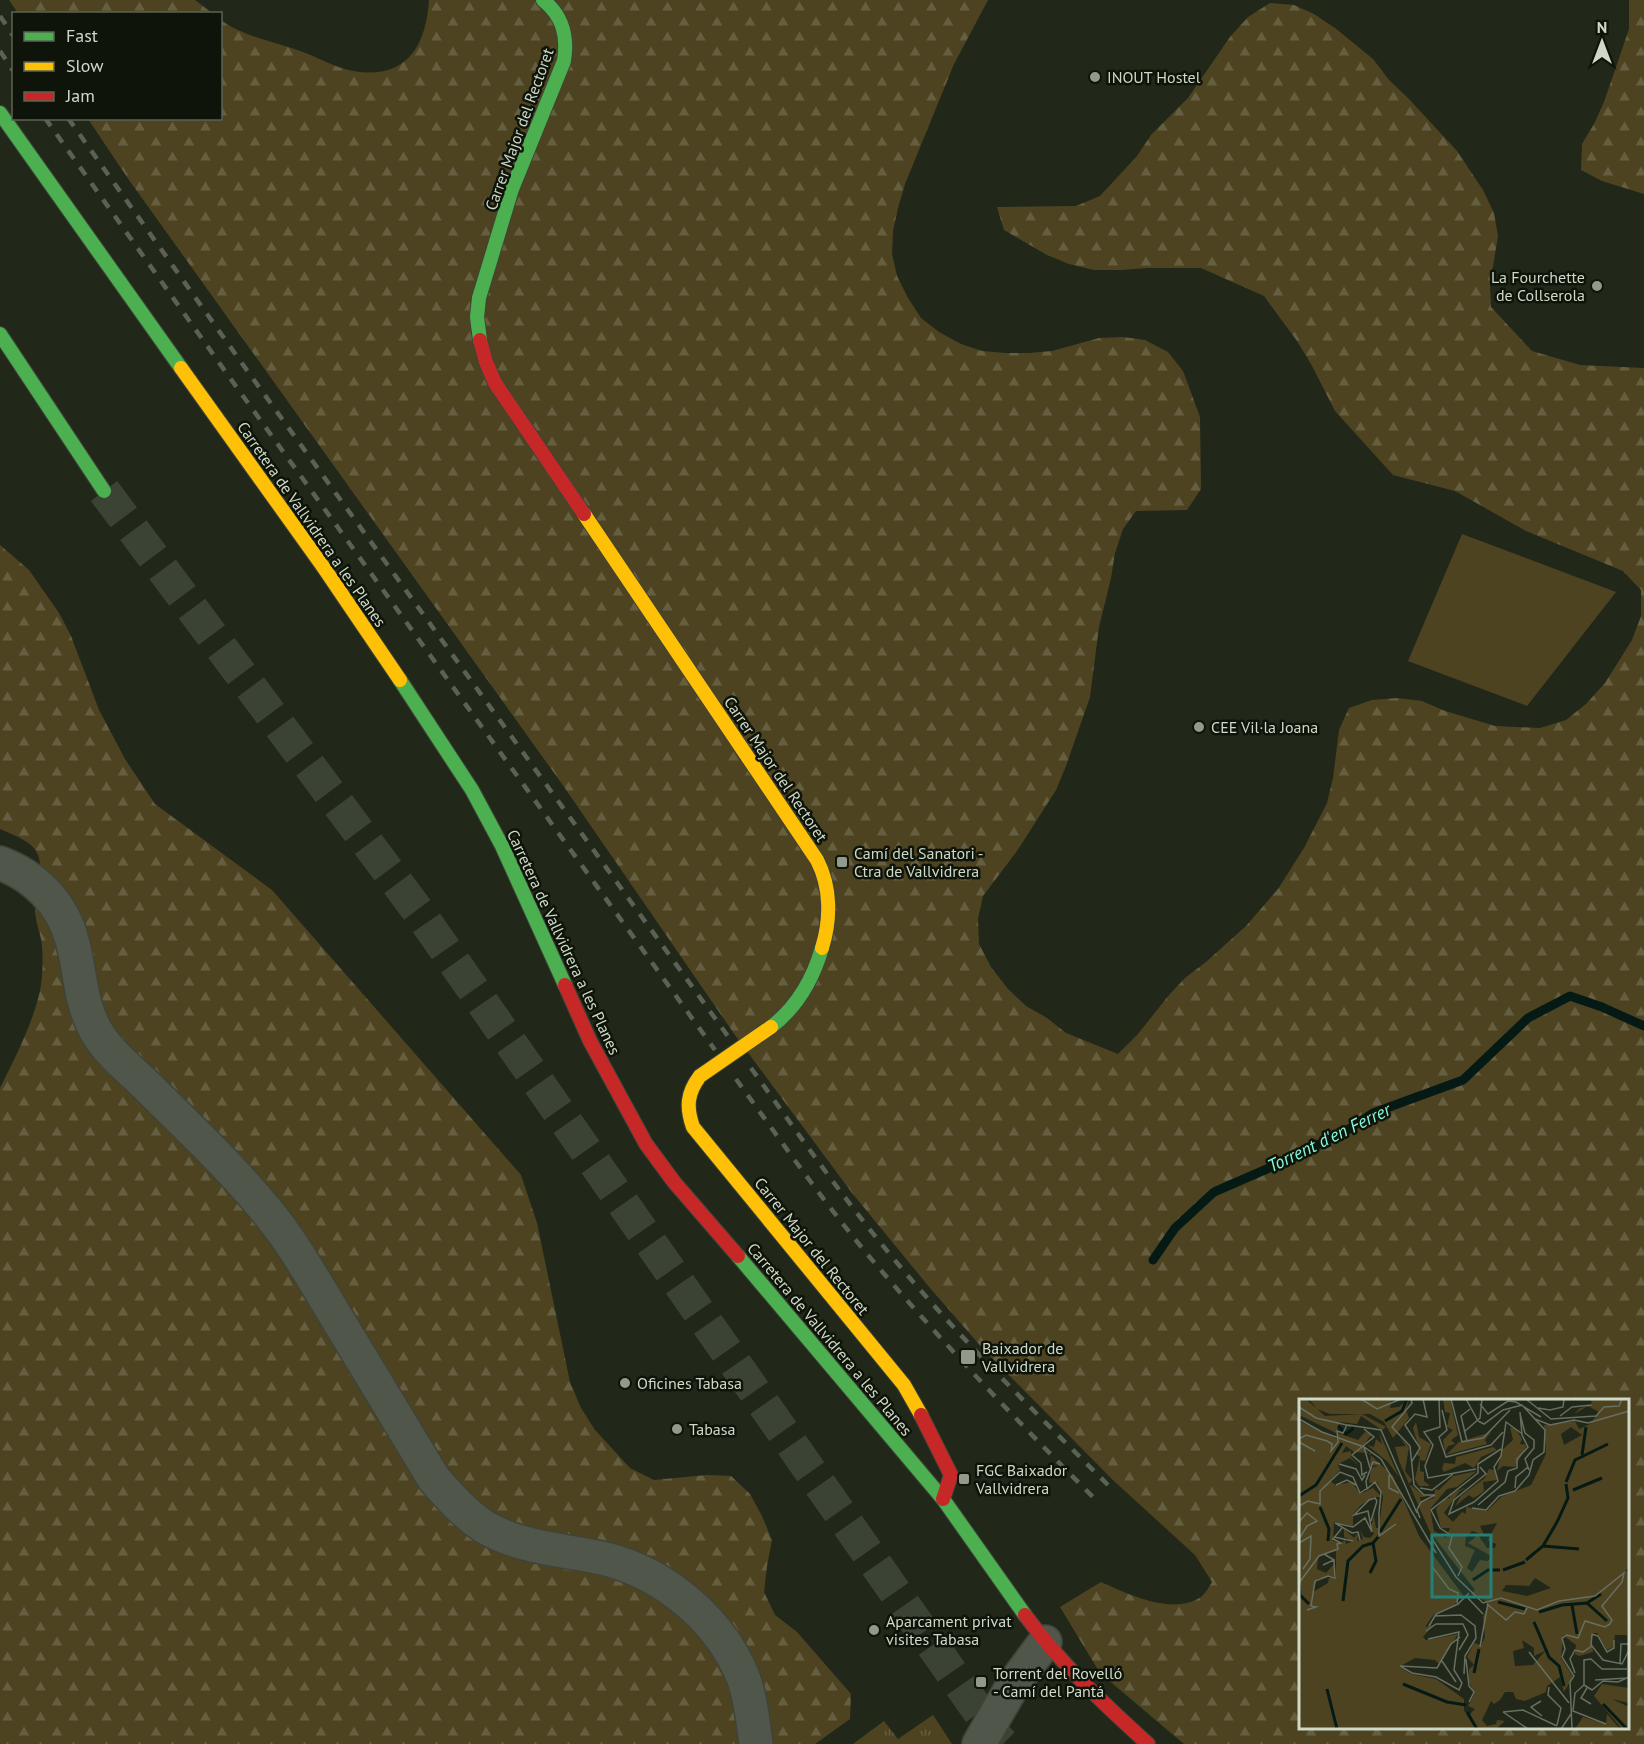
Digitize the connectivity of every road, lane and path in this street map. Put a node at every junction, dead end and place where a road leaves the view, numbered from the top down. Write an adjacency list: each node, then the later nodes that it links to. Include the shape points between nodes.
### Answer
1 (543, 0): 6 (main road, Carrer Major del Rectoret, bridge, via 562,22 567,48 512,189 479,298 479,336 495,383 782,806 824,875 826,933 805,990 771,1027 700,1076 692,1086 688,1112 693,1127 904,1385 951,1475)
2 (0, 113): 6 (main road, Carretera de Vallvidrera a les Planes, via 324,568 472,790 502,846 590,1041 646,1144)
3 (0, 334): 4 (main road)
4 (104, 491)
5 (0, 863): 8 (street, via 45,890 58,908 72,940 80,986 97,1033 266,1210 296,1250 434,1479 458,1506 490,1529 513,1539 608,1560 642,1572 676,1592 726,1643 743,1677)
6 (943, 1499): 7 (main road, Carretera de Vallvidrera a les Planes)
7 (1045, 1642): 9 (street, via 1013,1685); 10 (main road, Carretera de Vallvidrera a les Planes)
8 (756, 1744)
9 (980, 1744)
10 (1148, 1744)

